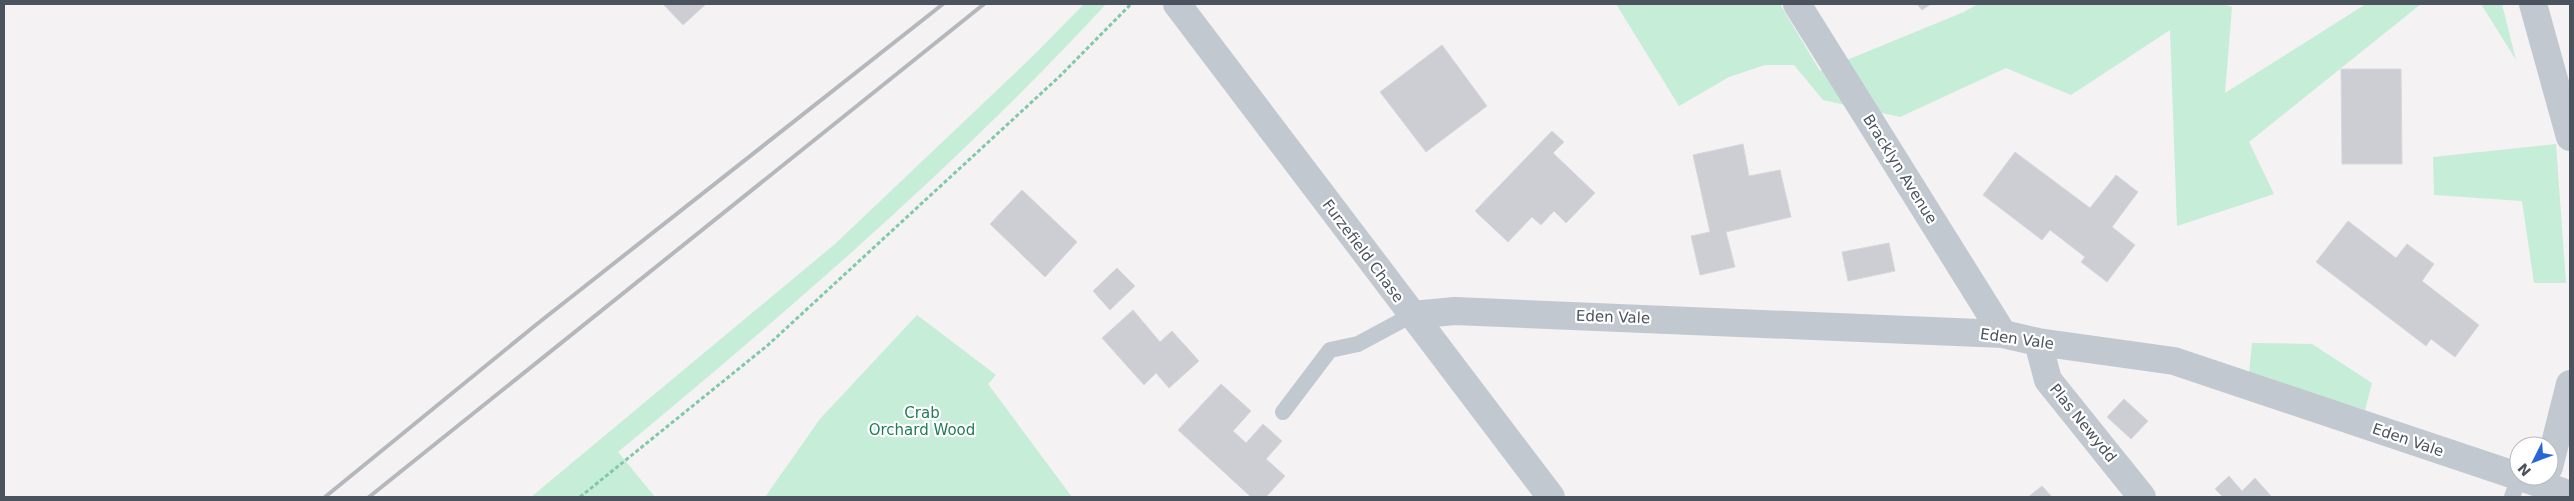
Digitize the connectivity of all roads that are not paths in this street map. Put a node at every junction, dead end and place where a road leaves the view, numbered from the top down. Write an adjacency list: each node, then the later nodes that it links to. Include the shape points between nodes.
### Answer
1 (1177, 4): 5 (street, Furzefield Chase)
2 (1797, 4): 6 (street, Bracklyn Avenue)
3 (2533, 4): 4 (street)
4 (2570, 137)
5 (1412, 315): 6 (street, Eden Vale, via 1455,311); 9 (lane, via 1358,344 1330,350); 14 (street, Furzefield Chase)
6 (2003, 334): 7 (street, Eden Vale)
7 (2038, 342): 11 (street, Eden Vale, via 2174,362); 15 (street, Plas Newydd, via 2048,380)
8 (2570, 384): 10 (street)
9 (1283, 412)
10 (2550, 436)
11 (2509, 472)
12 (2548, 486): 13 (street, Eden Vale)
13 (2570, 495)
14 (1551, 497)
15 (2142, 497)

